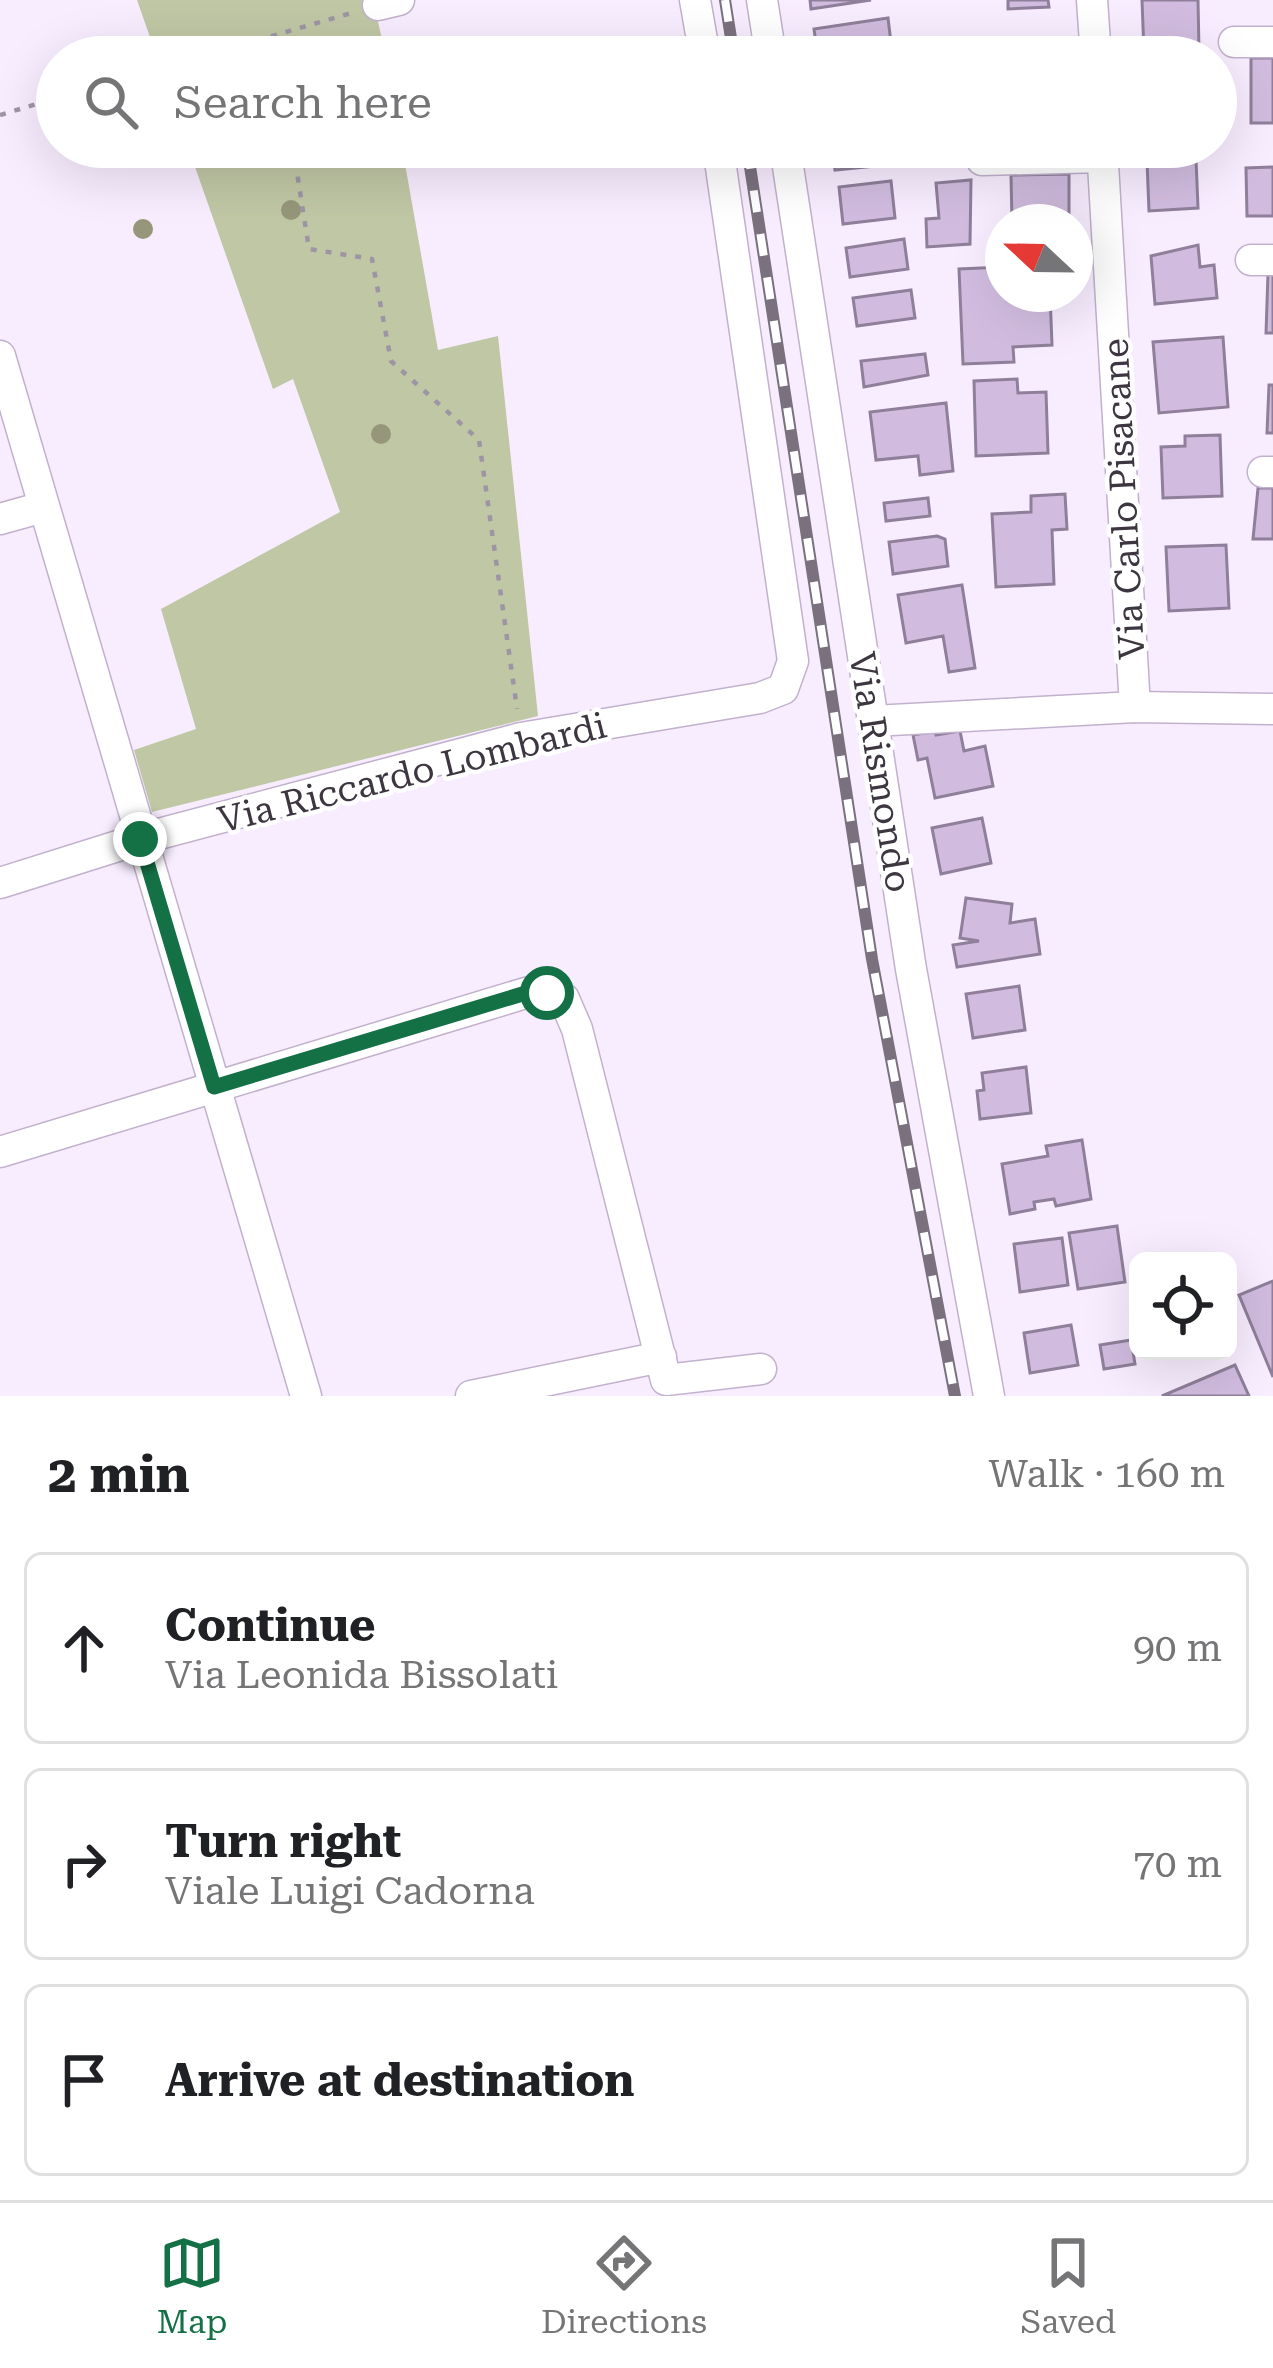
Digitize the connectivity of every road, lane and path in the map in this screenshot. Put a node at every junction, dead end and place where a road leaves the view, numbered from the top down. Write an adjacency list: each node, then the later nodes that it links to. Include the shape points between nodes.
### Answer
1 (695, 0): 7 (street)
2 (762, 0): 8 (street)
3 (1092, 0): 9 (street)
4 (389, 3): 5 (path)
5 (275, 35): 6 (path)
6 (272, 36)
7 (701, 36)
8 (768, 36)
9 (1095, 36)
10 (1237, 42): 11 (street)
11 (1273, 42)
12 (36, 104): 13 (path)
13 (0, 115)
14 (296, 168): 24 (path, via 309,249 372,259 392,362 479,440)
15 (721, 168): 24 (street, Via Riccardo Lombardi, via 791,676 760,698)
16 (787, 168): 23 (street, Via Rismondo)
17 (1103, 168): 21 (street, Via Carlo Pisacane)
18 (0, 356): 19 (street)
19 (43, 507): 20 (street); 25 (street)
20 (0, 519)
21 (1135, 707): 22 (street); 23 (street)
22 (1273, 709)
23 (873, 721): 33 (street, Via Rismondo)
24 (521, 738): 25 (street, Via Riccardo Lombardi)
25 (140, 839): 26 (street, Via Riccardo Lombardi); 27 (street)
26 (0, 883)
27 (214, 1087): 28 (street); 29 (street, via 529,992 564,999); 31 (street)
28 (0, 1151)
29 (661, 1357): 30 (street, via 666,1380); 32 (street)
30 (761, 1369)
31 (307, 1396)
32 (471, 1396)
33 (988, 1396)

